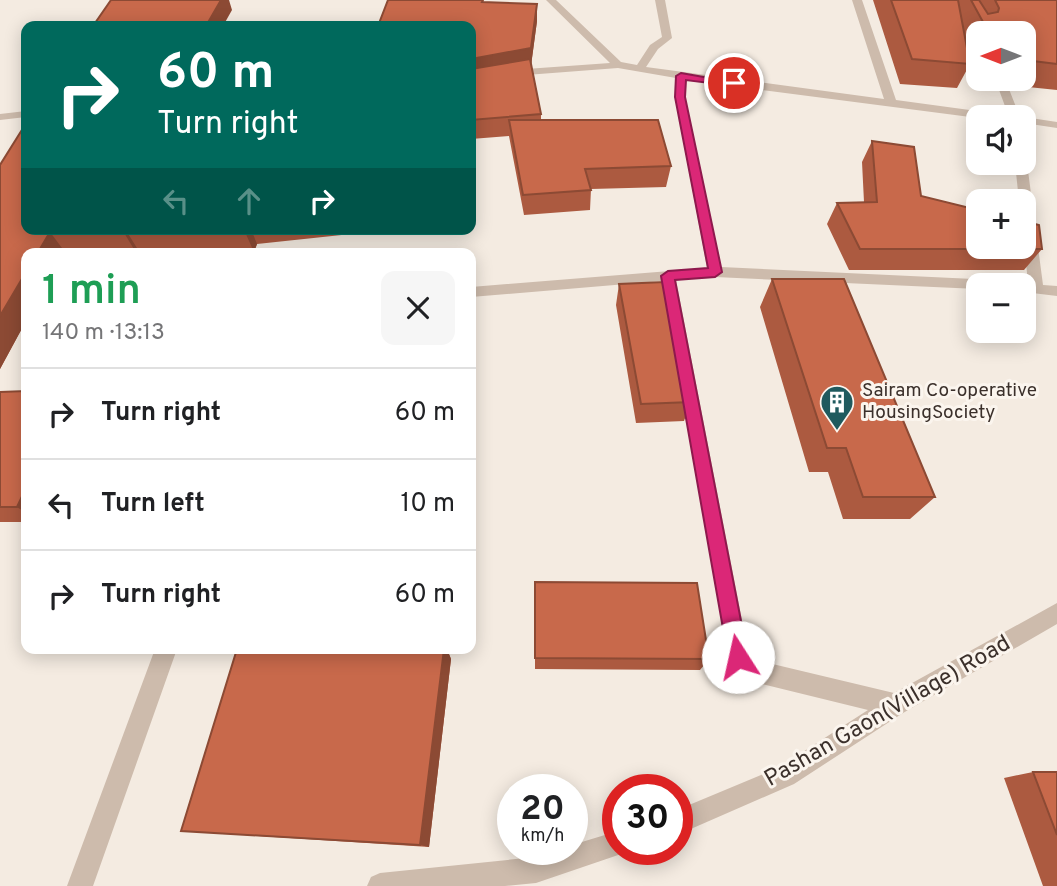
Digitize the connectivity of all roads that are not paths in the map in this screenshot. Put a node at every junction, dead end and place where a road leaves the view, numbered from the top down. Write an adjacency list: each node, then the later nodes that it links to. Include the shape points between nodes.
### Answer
1 (551, 0): 4 (street)
2 (660, 0): 5 (street, via 667,38 654,47)
3 (858, 0): 8 (street)
4 (618, 65): 5 (street); 7 (street, via 526,72)
5 (640, 68): 6 (street)
6 (681, 76): 8 (street); 15 (street, via 680,97)
7 (476, 82)
8 (891, 103): 9 (street)
9 (966, 113)
10 (21, 115): 11 (street)
11 (0, 117)
12 (1036, 122): 13 (street)
13 (1057, 125)
14 (1022, 175): 16 (street)
15 (715, 272): 17 (street); 18 (street)
16 (1029, 273)
17 (668, 276): 21 (street); 24 (street, via 738,657 754,671)
18 (966, 284)
19 (1036, 289): 20 (street)
20 (1057, 291)
21 (476, 292)
22 (1057, 613): 24 (street, Pashan Gaon(Village) Road)
23 (164, 654): 27 (street)
24 (895, 705): 25 (street, Pashan Gaon(Village) Road, via 786,776)
25 (693, 816)
26 (602, 848): 28 (street, via 536,870)
27 (80, 886)
28 (380, 886)

